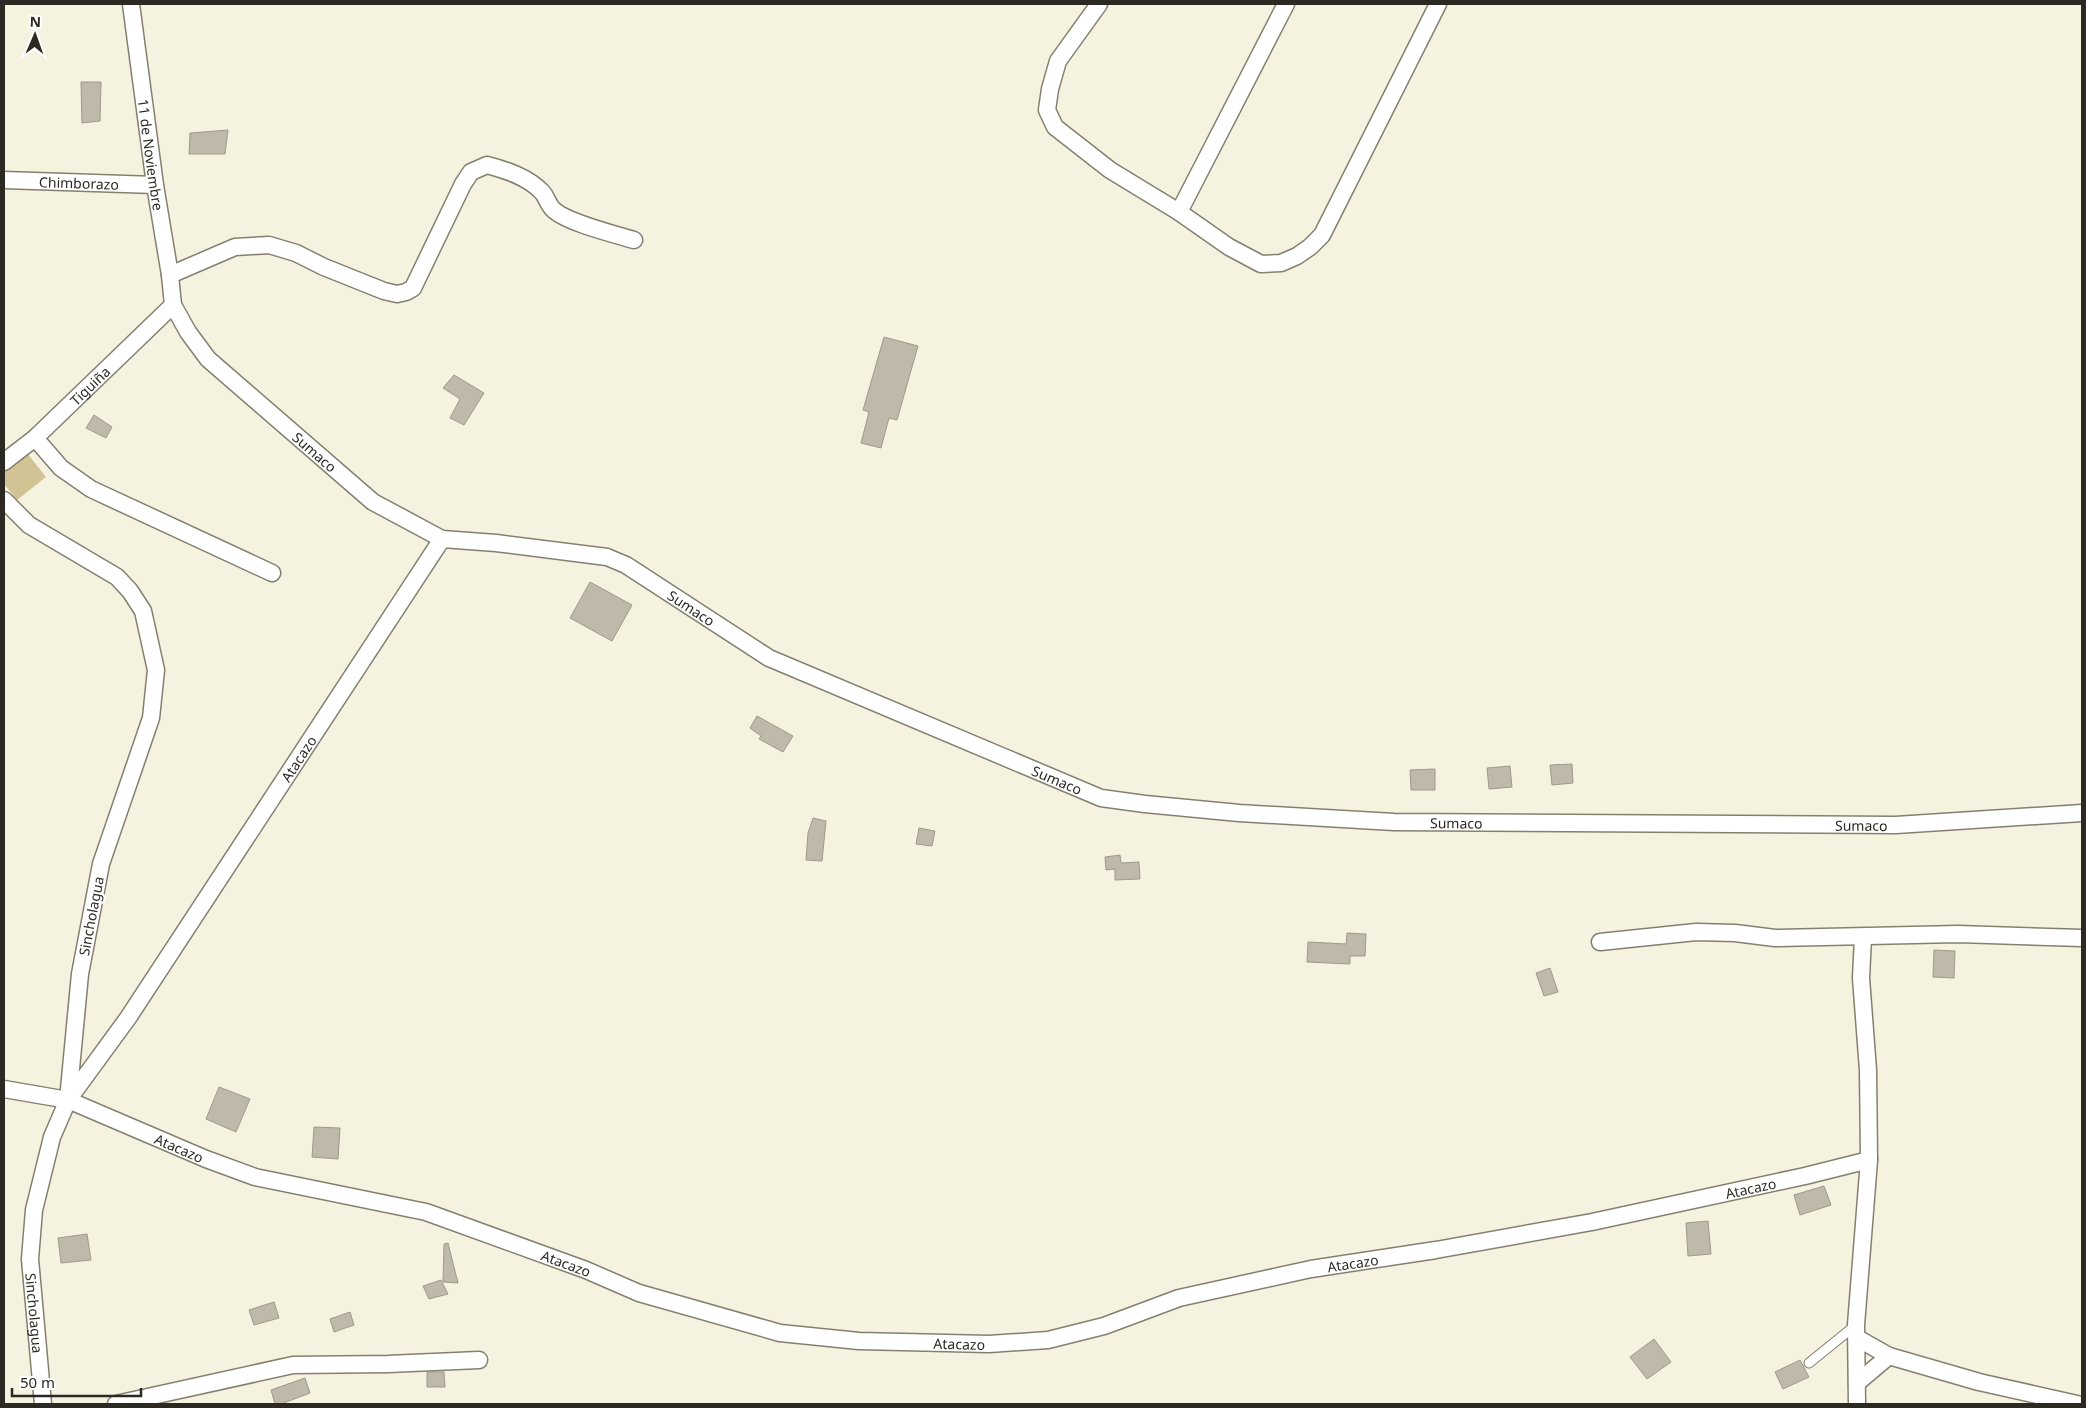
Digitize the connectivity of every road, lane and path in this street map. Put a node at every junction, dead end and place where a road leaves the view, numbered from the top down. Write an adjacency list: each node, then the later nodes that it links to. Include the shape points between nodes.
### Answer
1 (131, 4): 6 (street, 11 de Noviembre)
2 (1099, 4): 7 (street, via 1058,61 1047,110 1055,127 1110,170)
3 (1286, 4): 7 (street)
4 (1438, 4): 7 (street, via 1322,235 1310,247 1281,263 1261,264 1229,247)
5 (4, 180): 6 (street, Chimborazo)
6 (155, 185): 9 (street, 11 de Noviembre)
7 (1179, 212)
8 (634, 240): 9 (street, via 555,211 543,193 528,181 487,165 471,172 463,184 412,288 406,292 397,294 384,290 269,245 235,247)
9 (170, 274): 10 (street, 11 de Noviembre)
10 (172, 305): 11 (street, Tiguiña); 14 (street, Sumaco, via 208,359 312,450 373,502)
11 (35, 438): 12 (street, Tiguiña); 15 (street, via 61,468 92,489)
12 (4, 462)
13 (4, 500): 21 (street, Sincholagua, via 29,525 117,577 130,590 143,611 156,670 151,718 101,864 80,974)
14 (442, 539): 16 (street, Sumaco, via 496,542 607,557 626,565 769,658 1101,798 1230,812 1394,822 1896,825); 21 (street, Atacazo, via 128,1018)
15 (272, 573)
16 (2082, 813)
17 (1863, 937): 18 (street, via 1958,934); 19 (street, via 1775,938 1696,932); 22 (street, via 1861,978 1868,1070)
18 (2082, 938)
19 (1600, 942)
20 (4, 1090): 21 (street, Atacazo)
21 (68, 1100): 22 (street, Atacazo, via 255,1177 426,1212 586,1270 639,1293 780,1333 858,1341 989,1344 1048,1340 1104,1326 1179,1298 1311,1268 1592,1222); 28 (street, Sincholagua, via 52,1137 33,1220 30,1259)
22 (1868, 1160): 23 (street)
23 (1856, 1331): 24 (street); 26 (lane); 27 (street)
24 (1888, 1356): 27 (street); 31 (street, via 1979,1382)
25 (479, 1360): 29 (street, via 292,1365)
26 (1809, 1363)
27 (1857, 1383): 30 (street)
28 (43, 1404)
29 (116, 1404)
30 (1856, 1404)
31 (2077, 1404)

